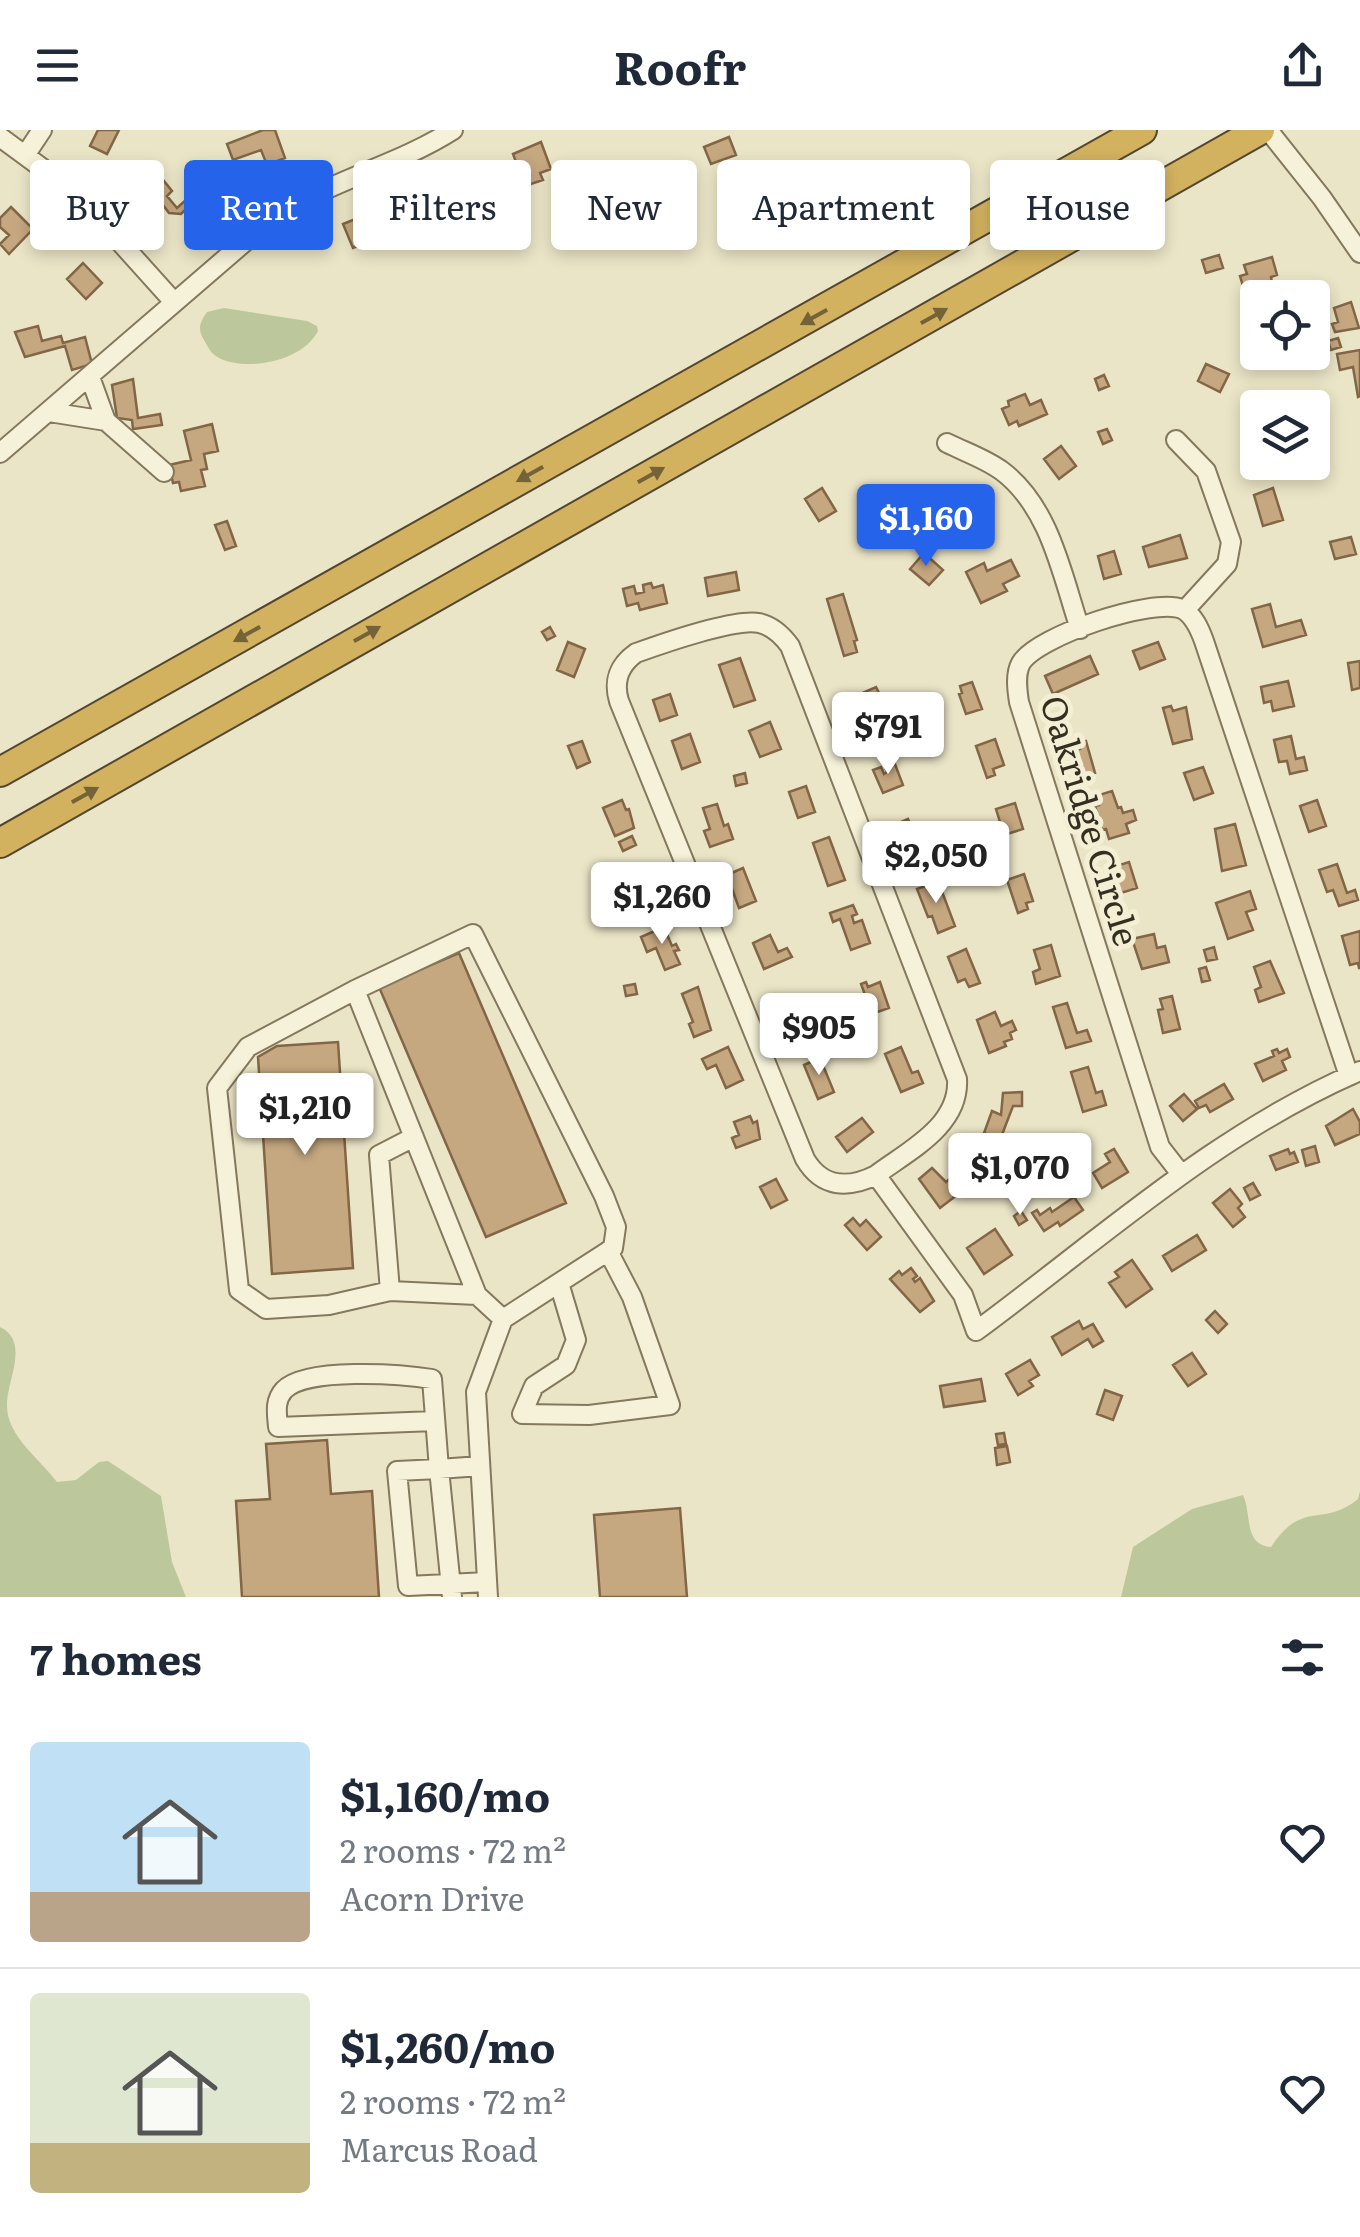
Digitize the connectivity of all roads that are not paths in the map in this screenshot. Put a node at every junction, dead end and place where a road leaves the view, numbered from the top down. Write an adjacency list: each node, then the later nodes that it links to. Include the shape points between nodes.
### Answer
1 (42, 130): 7 (street)
2 (453, 130): 9 (street, via 284,210)
3 (1142, 130): 19 (highway, one-way to 19)
4 (1260, 130): 20 (highway, one-way to 4)
5 (1268, 130): 8 (street)
6 (0, 137): 7 (street)
7 (26, 154): 9 (street, via 76,193)
8 (1357, 242)
9 (173, 301): 10 (street)
10 (90, 377): 11 (street); 12 (street)
11 (49, 412): 12 (street); 15 (street)
12 (106, 421): 16 (street)
13 (1176, 440): 17 (street, via 1206,471 1231,542 1225,567)
14 (947, 443): 18 (street, via 1002,471 1034,506)
15 (0, 453)
16 (164, 472)
17 (1184, 610): 18 (street, Oakridge Circle, via 1150,609); 22 (street, via 1201,632)
18 (1080, 628): 24 (street, Oakridge Circle, via 1025,658 1019,702 1160,1147)
19 (0, 772)
20 (0, 842)
21 (356, 990): 23 (street); 26 (street, via 472,934 604,1196 616,1227); 28 (street, via 248,1046 217,1088 240,1290 266,1309 330,1306)
22 (1355, 1073): 24 (street, via 1250,1128)
23 (414, 1137): 28 (street, via 379,1155); 29 (street)
24 (1181, 1174): 25 (street, via 976,1331 965,1298)
25 (876, 1175): 25 (street, via 950,1115 957,1079 790,646 766,625 742,622 636,653 618,674 619,700 804,1160 834,1184)
26 (608, 1251): 27 (street); 27 (street, via 670,1404 589,1415 522,1414 534,1386 566,1365 576,1340)
27 (559, 1283): 30 (street)
28 (390, 1290): 29 (street)
29 (477, 1295): 30 (street)
30 (503, 1319): 32 (street, via 476,1392)
31 (435, 1421): 31 (street, via 432,1379 408,1375 301,1378 282,1391 276,1406 278,1427); 33 (street)
32 (480, 1466): 33 (street); 34 (street)
33 (438, 1469): 35 (street); 35 (street, via 397,1472 408,1586)
34 (487, 1589): 35 (street)
35 (451, 1590)

